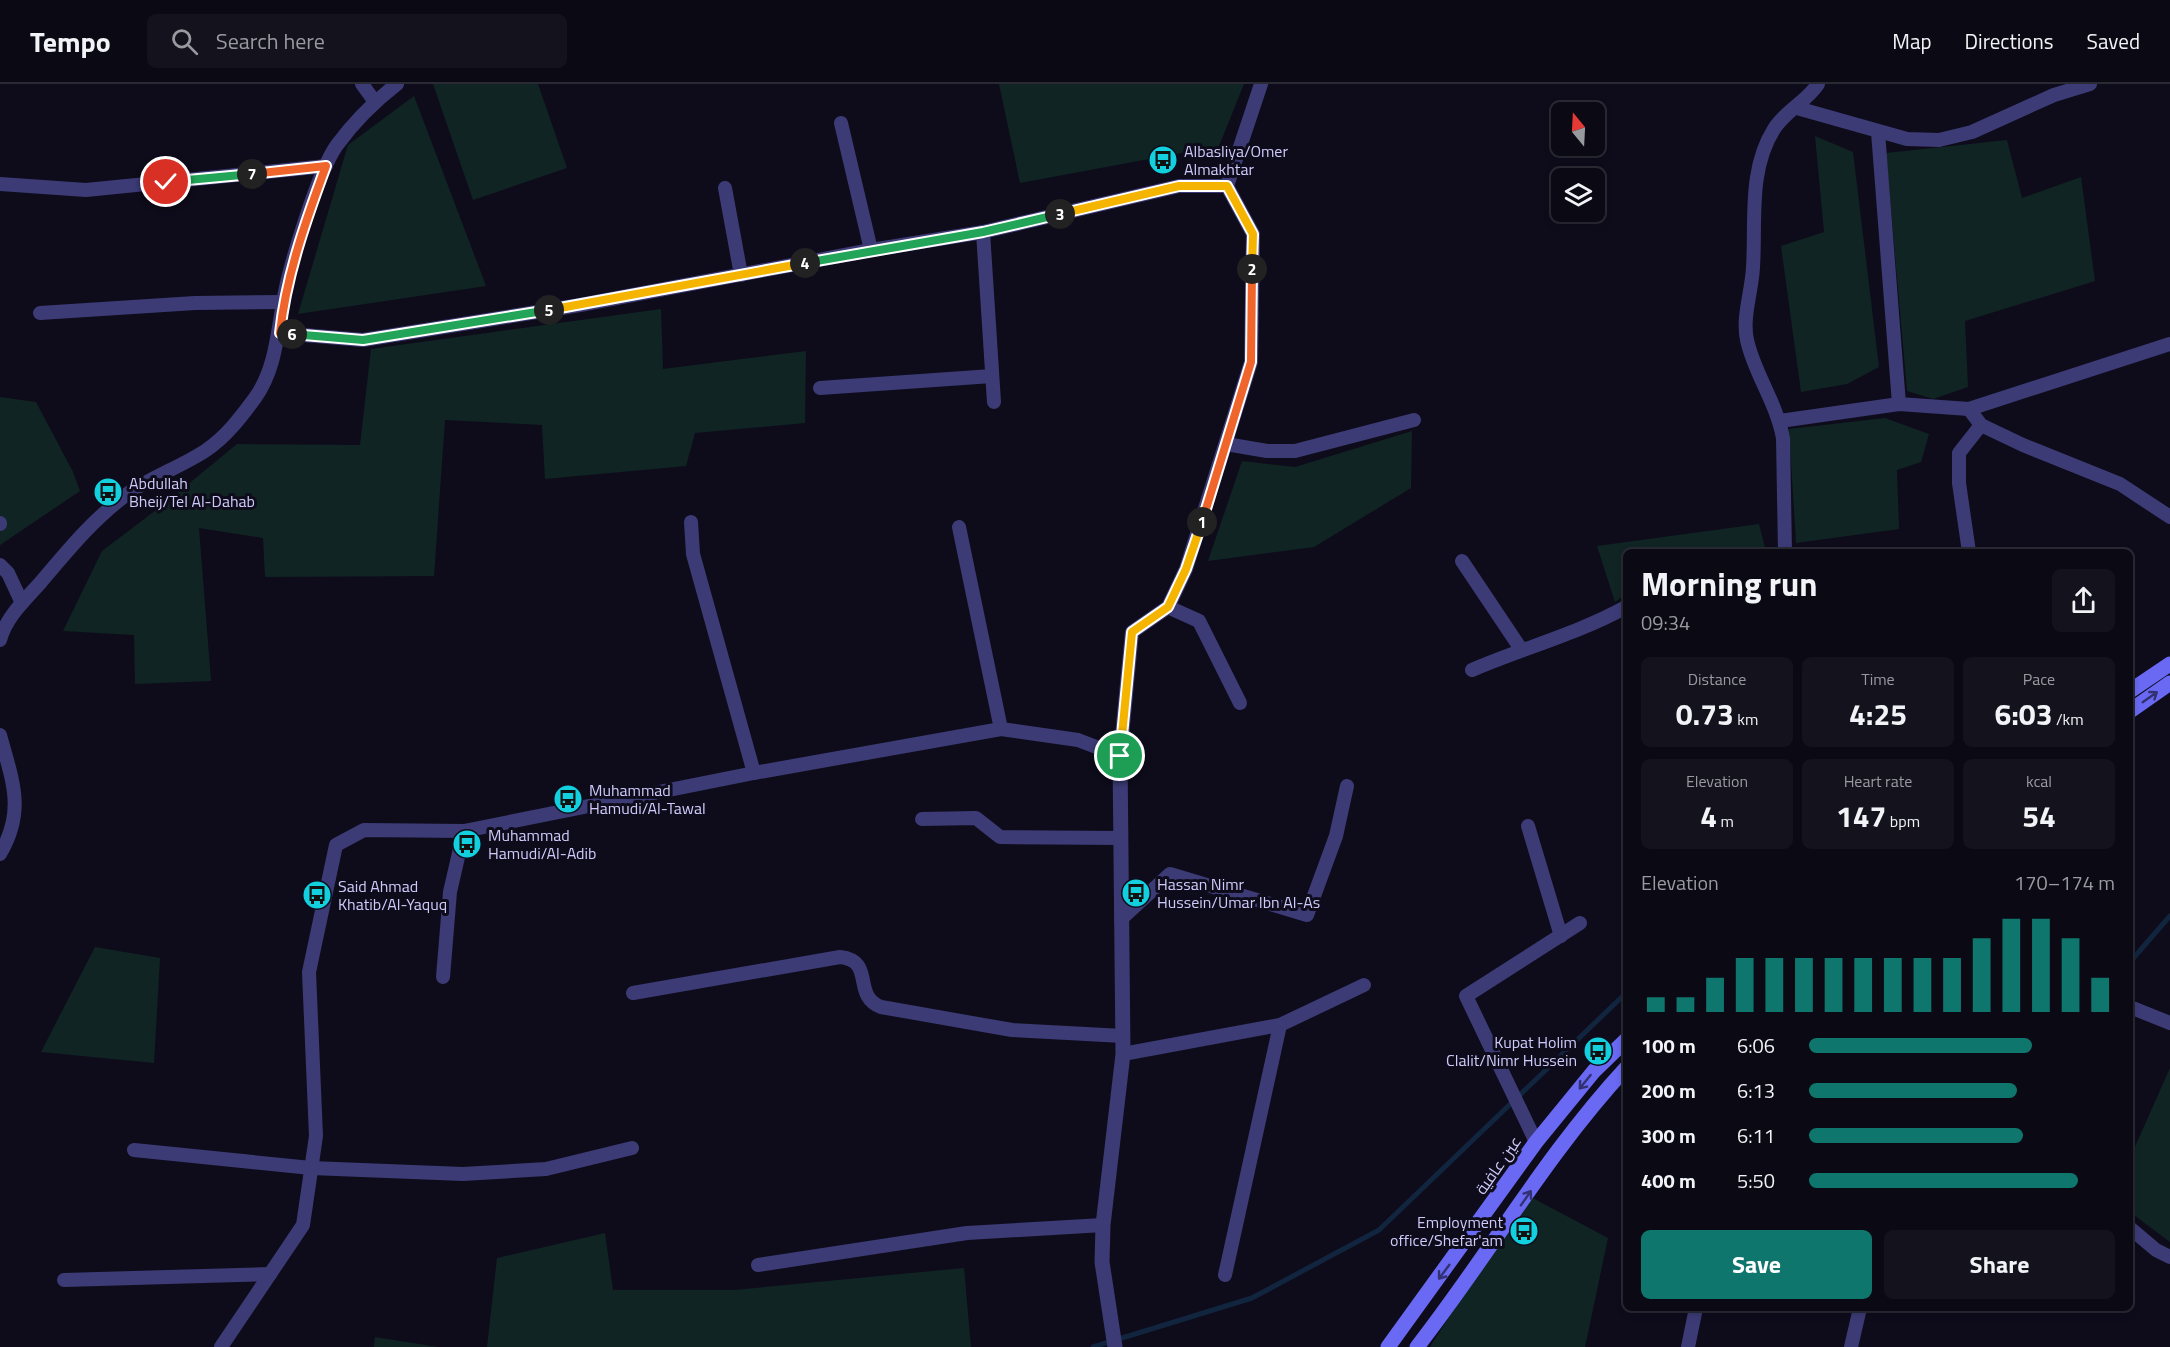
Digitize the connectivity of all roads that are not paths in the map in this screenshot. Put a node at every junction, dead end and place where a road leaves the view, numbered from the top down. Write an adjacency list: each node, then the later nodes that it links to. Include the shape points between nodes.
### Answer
1 (362, 84): 6 (street)
2 (397, 84): 6 (street)
3 (1261, 84): 12 (street)
4 (1818, 84): 7 (street)
5 (2090, 84): 9 (street, via 2054,95 1972,132 1939,140 1907,139)
6 (375, 102): 10 (street, via 336,147)
7 (1797, 108): 9 (street); 27 (street, via 1773,130 1759,170 1747,315 1746,337 1751,356)
8 (841, 123): 15 (street)
9 (1878, 132): 24 (street)
10 (326, 166): 11 (street, via 86,190); 17 (street)
11 (0, 184)
12 (1227, 186): 14 (street, via 1179,186); 29 (street, via 1253,234 1251,362)
13 (724, 188): 16 (street)
14 (983, 232): 15 (street); 21 (street)
15 (871, 250): 16 (street)
16 (741, 275): 19 (street, via 363,340)
17 (283, 302): 18 (street); 19 (street)
18 (40, 313)
19 (280, 333): 37 (street, via 272,365 257,395 233,427 206,450 159,474 103,513)
20 (2170, 344): 25 (street)
21 (992, 376): 22 (street); 23 (street)
22 (820, 388)
23 (994, 402)
24 (1899, 404): 25 (street); 27 (street)
25 (1969, 409): 28 (street)
26 (1414, 420): 29 (street, via 1295,451)
27 (1780, 421): 33 (street, via 1784,438)
28 (1981, 425): 30 (street, via 2120,484); 34 (street, via 1959,453)
29 (1226, 444): 38 (street, via 1186,569)
30 (2170, 517)
31 (691, 522): 51 (street, via 693,554)
32 (959, 526): 48 (street)
33 (1785, 549)
34 (1969, 549)
35 (1462, 561): 41 (street)
36 (0, 565): 37 (street)
37 (22, 603): 40 (street, via 4,626)
38 (1168, 607): 46 (street, via 1199,621); 50 (street, via 1132,632)
39 (1623, 609): 41 (street, via 1598,622)
40 (0, 640)
41 (1521, 649): 43 (street)
42 (2170, 663): 45 (main road)
43 (1472, 670)
44 (2170, 683): 47 (main road, one-way to 44)
45 (2133, 689)
46 (1240, 703)
47 (2133, 709)
48 (1001, 729): 50 (street, via 1078,740); 51 (street)
49 (0, 735): 57 (street, via 16,799)
50 (1120, 756): 56 (street)
51 (753, 773): 55 (street)
52 (1347, 786): 58 (street, via 1336,836 1307,915 1170,874)
53 (921, 819): 56 (street, via 976,818 1000,837)
54 (1528, 826): 60 (street)
55 (464, 831): 61 (street, via 450,892); 74 (street, via 364,830 336,845 309,972 316,1136)
56 (1120, 838): 58 (street)
57 (0, 854)
58 (1121, 919): 67 (street)
59 (1580, 923): 60 (street)
60 (1561, 936): 71 (street, via 1466,996)
61 (443, 977)
62 (1364, 985): 66 (street)
63 (633, 993): 67 (street, via 840,957 853,958 870,1003 881,1007 1012,1030)
64 (2133, 1008): 65 (street)
65 (2170, 1023)
66 (1280, 1025): 69 (street); 80 (street)
67 (1123, 1036): 69 (street)
68 (1623, 1043): 71 (main road, عين عافية, one-way to 71, via 1594,1071)
69 (1123, 1054): 75 (street)
70 (1623, 1071): 87 (main road, one-way to 70, via 1465,1286 1594,1103)
71 (1536, 1142): 86 (main road, عين عافية, one-way to 86)
72 (632, 1148): 74 (street, via 546,1169 509,1173)
73 (134, 1150): 74 (street)
74 (311, 1168): 79 (street, via 303,1225)
75 (1103, 1225): 78 (street, via 968,1233); 85 (street, via 1102,1262)
76 (2133, 1231): 77 (street)
77 (2170, 1257)
78 (758, 1266)
79 (270, 1274): 81 (street); 84 (street)
80 (1226, 1275)
81 (64, 1280)
82 (1695, 1311): 88 (street)
83 (1859, 1311): 89 (street)
84 (221, 1347)
85 (1115, 1347)
86 (1388, 1347)
87 (1417, 1347)
88 (1688, 1347)
89 (1851, 1347)

